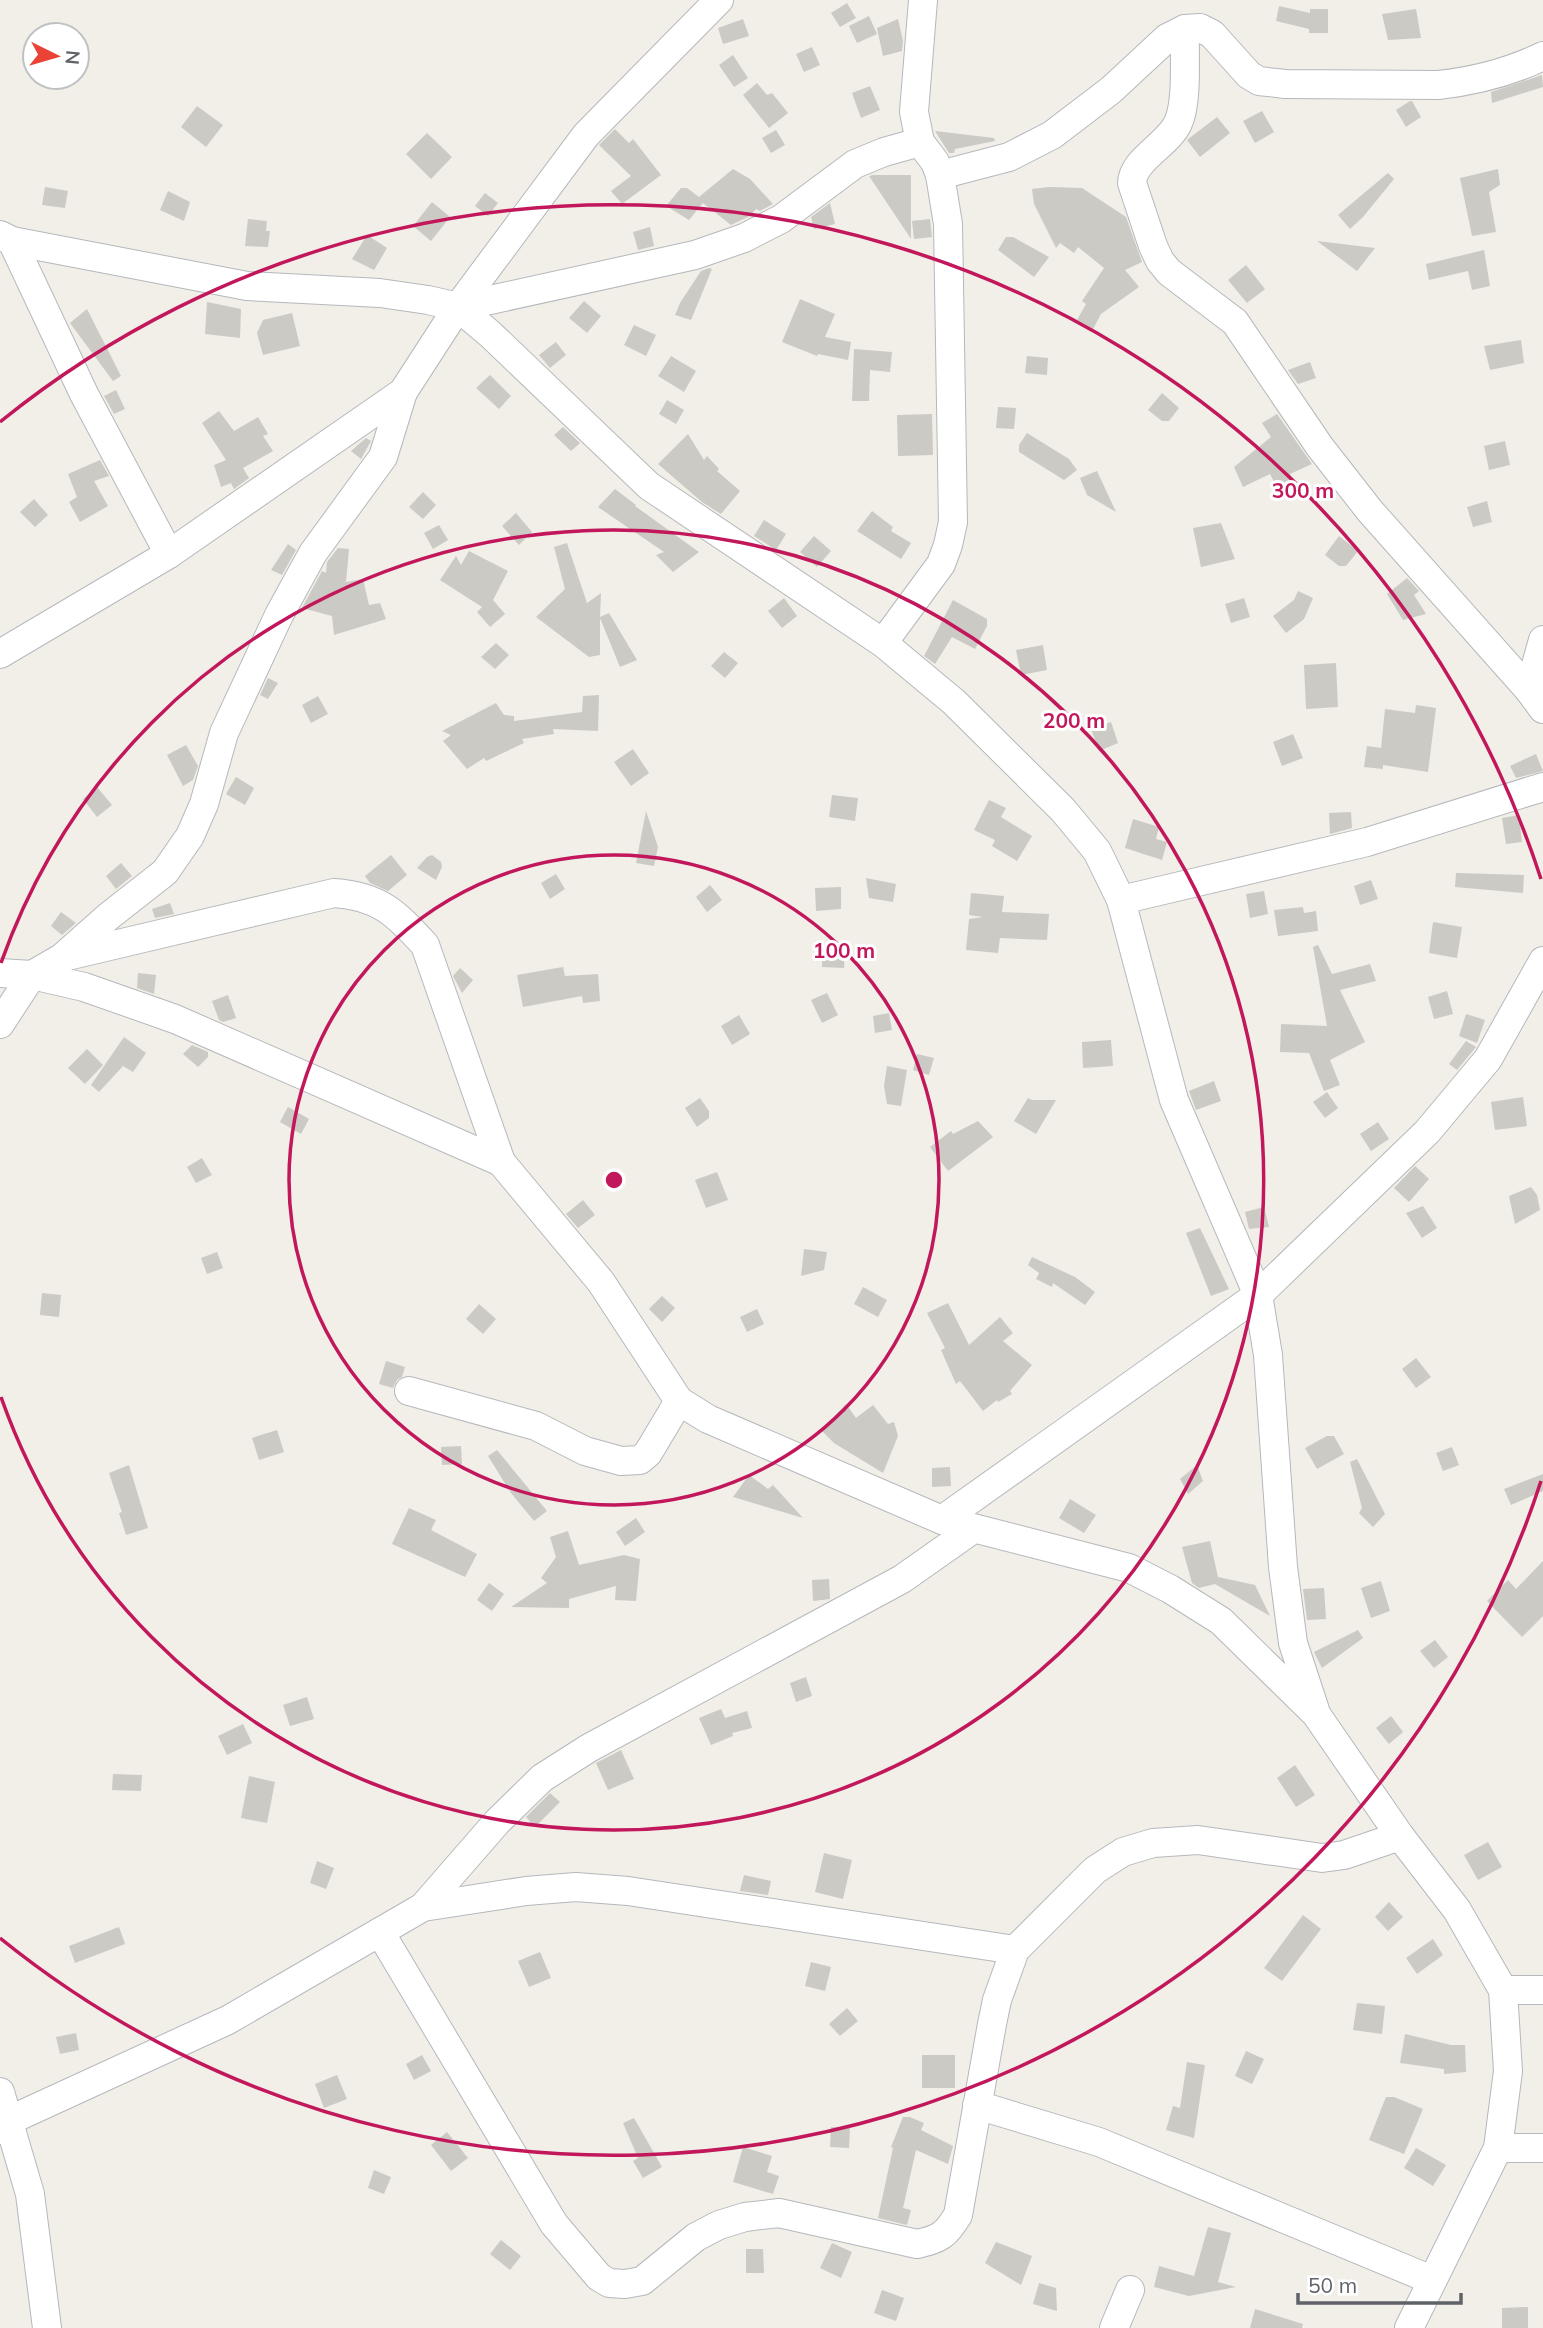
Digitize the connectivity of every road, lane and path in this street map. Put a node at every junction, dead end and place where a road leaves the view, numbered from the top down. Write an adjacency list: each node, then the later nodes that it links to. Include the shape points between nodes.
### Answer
1 (719, 0): 8 (street, via 586,135)
2 (923, 0): 5 (street, via 914,112)
3 (1185, 29): 4 (street, via 1200,27 1212,34 1249,75 1285,84 1462,83); 6 (street, via 1167,38 1111,90 1052,135 1009,157); 14 (street, via 1183,107 1178,123 1145,160 1132,183 1153,246 1169,272 1235,322 1370,511)
4 (1543, 56)
5 (920, 142): 6 (street); 8 (street, via 855,164 781,219 744,239 695,255)
6 (940, 175): 12 (street, via 948,224 953,522 941,564)
7 (6, 238): 8 (street, via 247,286 380,293); 10 (street)
8 (458, 307): 9 (street); 12 (street, via 649,486)
9 (403, 393): 10 (street); 17 (street, via 383,457 313,554 279,615 224,733 190,836 165,872)
10 (169, 554): 13 (street)
11 (1543, 640): 14 (street)
12 (883, 643): 16 (street, via 954,702 1063,810 1097,851)
13 (0, 654)
14 (1536, 699)
15 (1543, 787): 16 (street, via 1367,842)
16 (1121, 900): 23 (street, via 1174,1100)
17 (63, 957): 20 (street); 22 (street, via 334,893 377,903 402,919 425,945)
18 (1543, 961): 23 (street, via 1488,1059 1427,1132)
19 (0, 973): 20 (street)
20 (32, 975): 21 (street); 22 (street, via 83,987 175,1019)
21 (0, 1024)
22 (501, 1161): 25 (street, via 601,1282)
23 (1258, 1295): 26 (street); 28 (street, via 1268,1355 1293,1643)
24 (409, 1391): 25 (street, via 536,1426 585,1451 621,1461 640,1460 648,1453)
25 (679, 1401): 26 (street, via 708,1419)
26 (942, 1520): 27 (street)
27 (974, 1529): 28 (street, via 1129,1568 1170,1589 1221,1621); 30 (street, via 902,1579 589,1748 542,1778)
28 (1316, 1714): 29 (street)
29 (1400, 1836): 32 (street, via 1321,1858 1198,1840 1153,1843 1122,1852 1095,1870); 33 (street, via 1457,1910)
30 (423, 1907): 31 (street); 32 (street, via 576,1887)
31 (380, 1932): 36 (street, via 554,2224 609,2283 642,2281 696,2237 719,2225 765,2213 917,2244 935,2241 958,2215); 37 (street, via 228,2020)
32 (1015, 1950): 36 (street, via 997,2000)
33 (1503, 1990): 34 (street); 38 (street, via 1507,2071)
34 (1543, 1990)
35 (0, 2092): 37 (street)
36 (977, 2105): 40 (street, via 1099,2142)
37 (4, 2126): 42 (street, via 30,2194)
38 (1498, 2148): 39 (street); 40 (street)
39 (1543, 2148)
40 (1432, 2280): 44 (street)
41 (1130, 2290): 43 (street)
42 (47, 2328)
43 (1114, 2328)
44 (1409, 2328)

